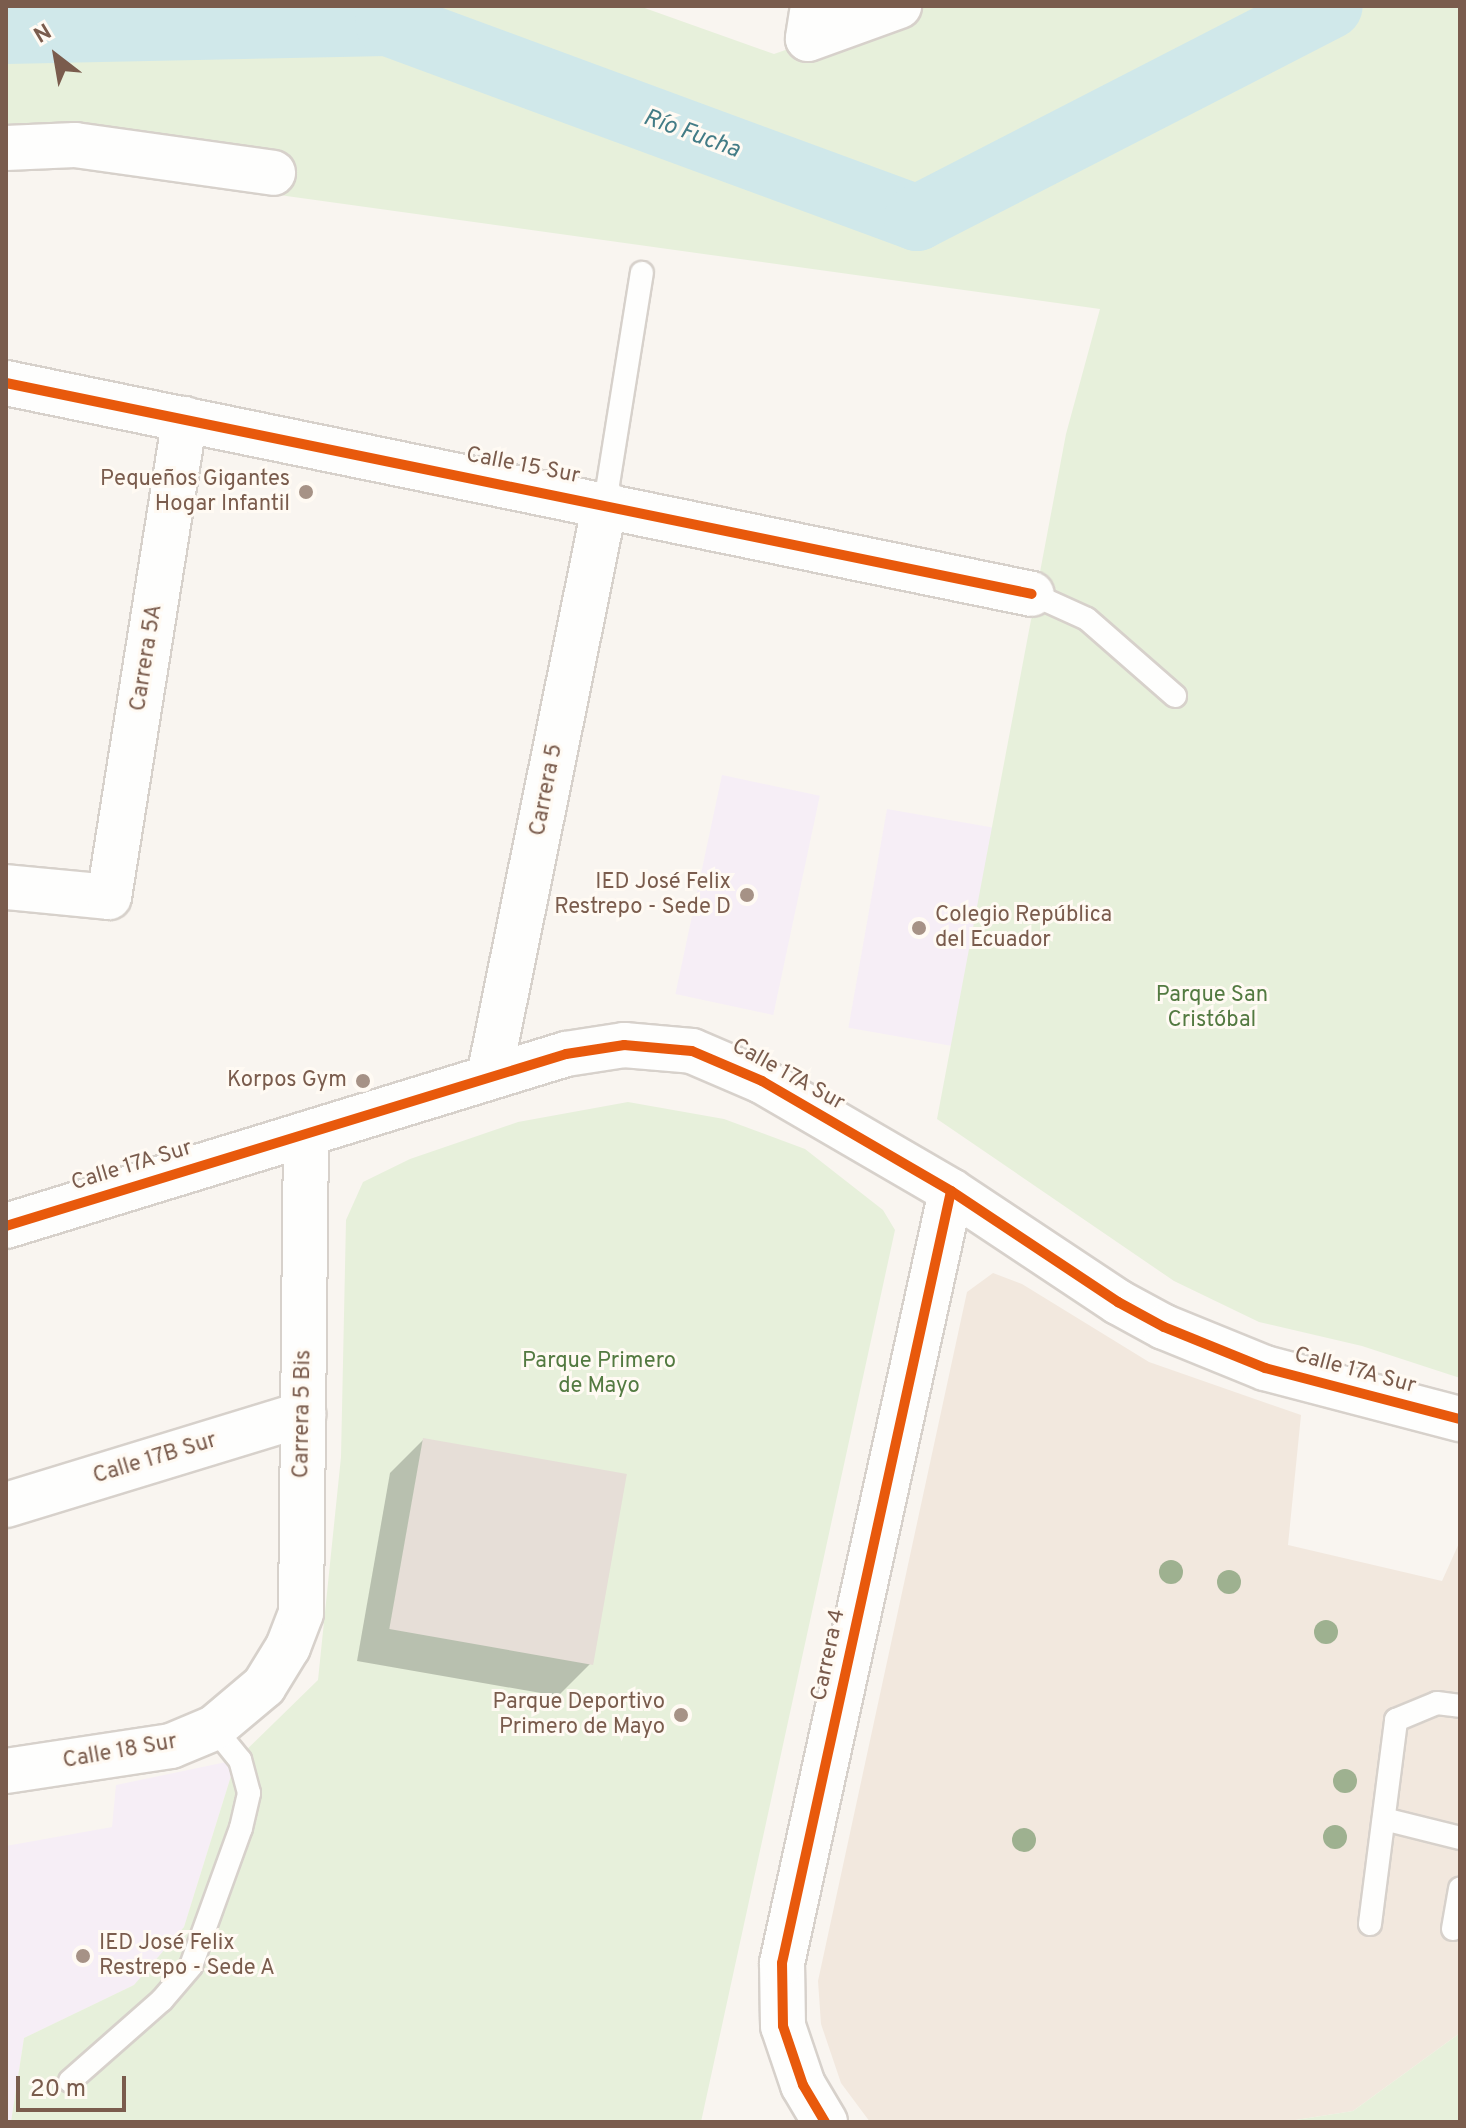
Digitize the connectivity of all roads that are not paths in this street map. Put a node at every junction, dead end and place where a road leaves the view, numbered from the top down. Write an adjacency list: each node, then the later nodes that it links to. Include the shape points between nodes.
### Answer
1 (899, 6): 2 (street)
2 (810, 23)
3 (6, 148): 4 (street, via 75,145)
4 (273, 173)
5 (642, 273): 8 (lane)
6 (6, 383): 7 (street, Calle 15 Sur)
7 (185, 419): 8 (street, Calle 15 Sur); 11 (street, Carrera 5A, via 109,897)
8 (605, 503): 9 (street, Calle 15 Sur); 12 (street, Carrera 5)
9 (1032, 594): 10 (lane, via 1087,619)
10 (1175, 696)
11 (6, 887)
12 (489, 1077): 13 (street, Calle 17A Sur); 14 (street, Calle 17A Sur, via 595,1048 692,1051 751,1074)
13 (306, 1134): 15 (street, Calle 17A Sur); 16 (street, Carrera 5 Bis)
14 (951, 1191): 17 (street, Calle 17A Sur, via 1164,1327 1265,1368); 29 (street, Carrera 4, via 782,1963 783,2026 803,2085)
15 (6, 1226)
16 (303, 1414): 18 (street, Calle 17B Sur); 19 (street, Carrera 5 Bis, via 301,1613)
17 (1460, 1419)
18 (6, 1505)
19 (264, 1686): 21 (street, Calle 18 Sur)
20 (1460, 1706): 23 (lane, via 1437,1703 1396,1720)
21 (214, 1728): 22 (street, Calle 18 Sur, via 171,1746); 28 (lane, via 240,1760 249,1793 191,1966 162,2000)
22 (6, 1771)
23 (1384, 1819): 24 (lane); 26 (lane)
24 (1460, 1838)
25 (1460, 1889): 27 (lane)
26 (1370, 1924)
27 (1453, 1929)
28 (70, 2081)
29 (825, 2122)

